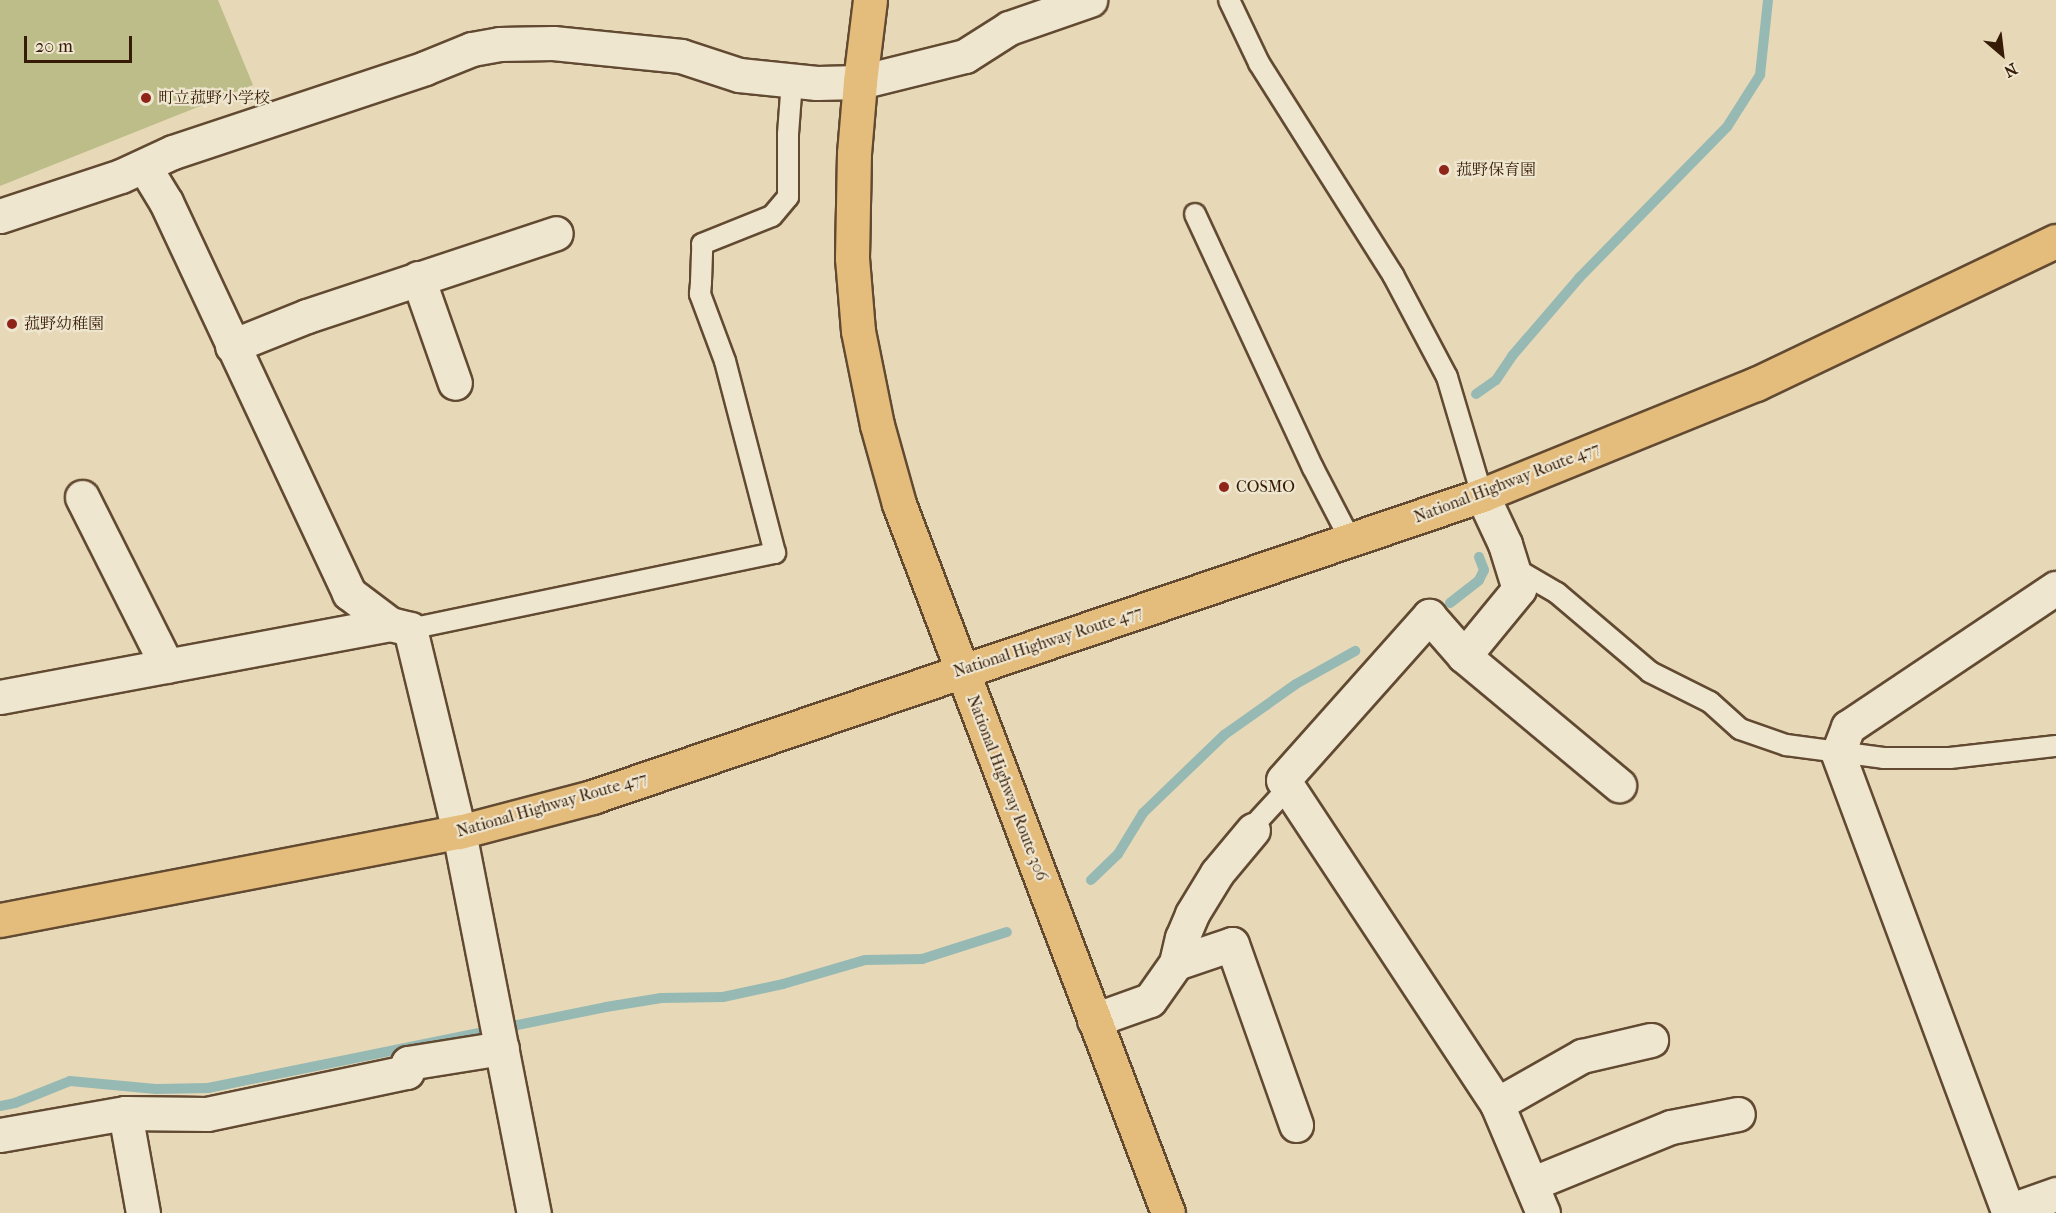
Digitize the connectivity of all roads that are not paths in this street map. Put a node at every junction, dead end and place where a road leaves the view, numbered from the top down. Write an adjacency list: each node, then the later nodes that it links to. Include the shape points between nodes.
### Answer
1 (870, 0): 5 (highway, National Highway Route 306)
2 (1090, 0): 5 (street, via 1009,28 965,56)
3 (1229, 0): 14 (lane, via 1259,63 1393,275 1447,377)
4 (792, 81): 5 (street); 6 (street, via 738,75 681,56 553,43 499,44 472,49 173,152); 19 (lane, via 788,197 772,216 702,244 700,294 725,361 775,553)
5 (860, 82): 22 (highway, National Highway Route 306, via 852,258 858,331 877,425 899,504)
6 (144, 166): 8 (street); 12 (street, via 166,202)
7 (1195, 214): 16 (lane)
8 (0, 216)
9 (556, 233): 11 (street)
10 (2056, 241): 14 (highway, National Highway Route 477, via 1756,384)
11 (418, 278): 12 (street); 13 (street)
12 (232, 346): 19 (street, via 349,593)
13 (454, 383)
14 (1482, 495): 16 (highway, National Highway Route 477); 17 (street)
15 (82, 497): 21 (street)
16 (1351, 541): 22 (highway, National Highway Route 477)
17 (1514, 568): 20 (street, via 1519,589); 25 (lane, via 1557,593 1650,672 1710,702 1740,729 1786,745)
18 (2056, 588): 25 (street, via 1848,727)
19 (400, 627): 21 (street); 29 (street)
20 (1464, 656): 26 (street); 27 (street, via 1429,616 1283,780)
21 (167, 666): 23 (street)
22 (961, 671): 29 (highway, National Highway Route 477, via 592,797); 32 (highway, National Highway Route 306)
23 (0, 697)
24 (2056, 746): 25 (lane, via 1950,758)
25 (1838, 753): 42 (street)
26 (1619, 785)
27 (1288, 788): 28 (lane); 35 (street)
28 (1253, 830): 31 (street, via 1217,873 1192,914)
29 (459, 832): 30 (highway, National Highway Route 477); 34 (street)
30 (0, 920)
31 (1176, 963): 32 (street, via 1150,1000); 38 (street, via 1232,944)
32 (1094, 1020): 45 (highway, National Highway Route 306)
33 (1650, 1040): 35 (street, via 1582,1056)
34 (501, 1046): 36 (street, via 408,1063 407,1072 207,1114); 44 (street)
35 (1497, 1104): 41 (street)
36 (125, 1113): 39 (street); 43 (street)
37 (1738, 1114): 41 (street, via 1671,1126)
38 (1296, 1125)
39 (0, 1135)
40 (2056, 1194): 42 (street)
41 (1537, 1198)
42 (2008, 1212)
43 (143, 1213)
44 (534, 1213)
45 (1168, 1213)

